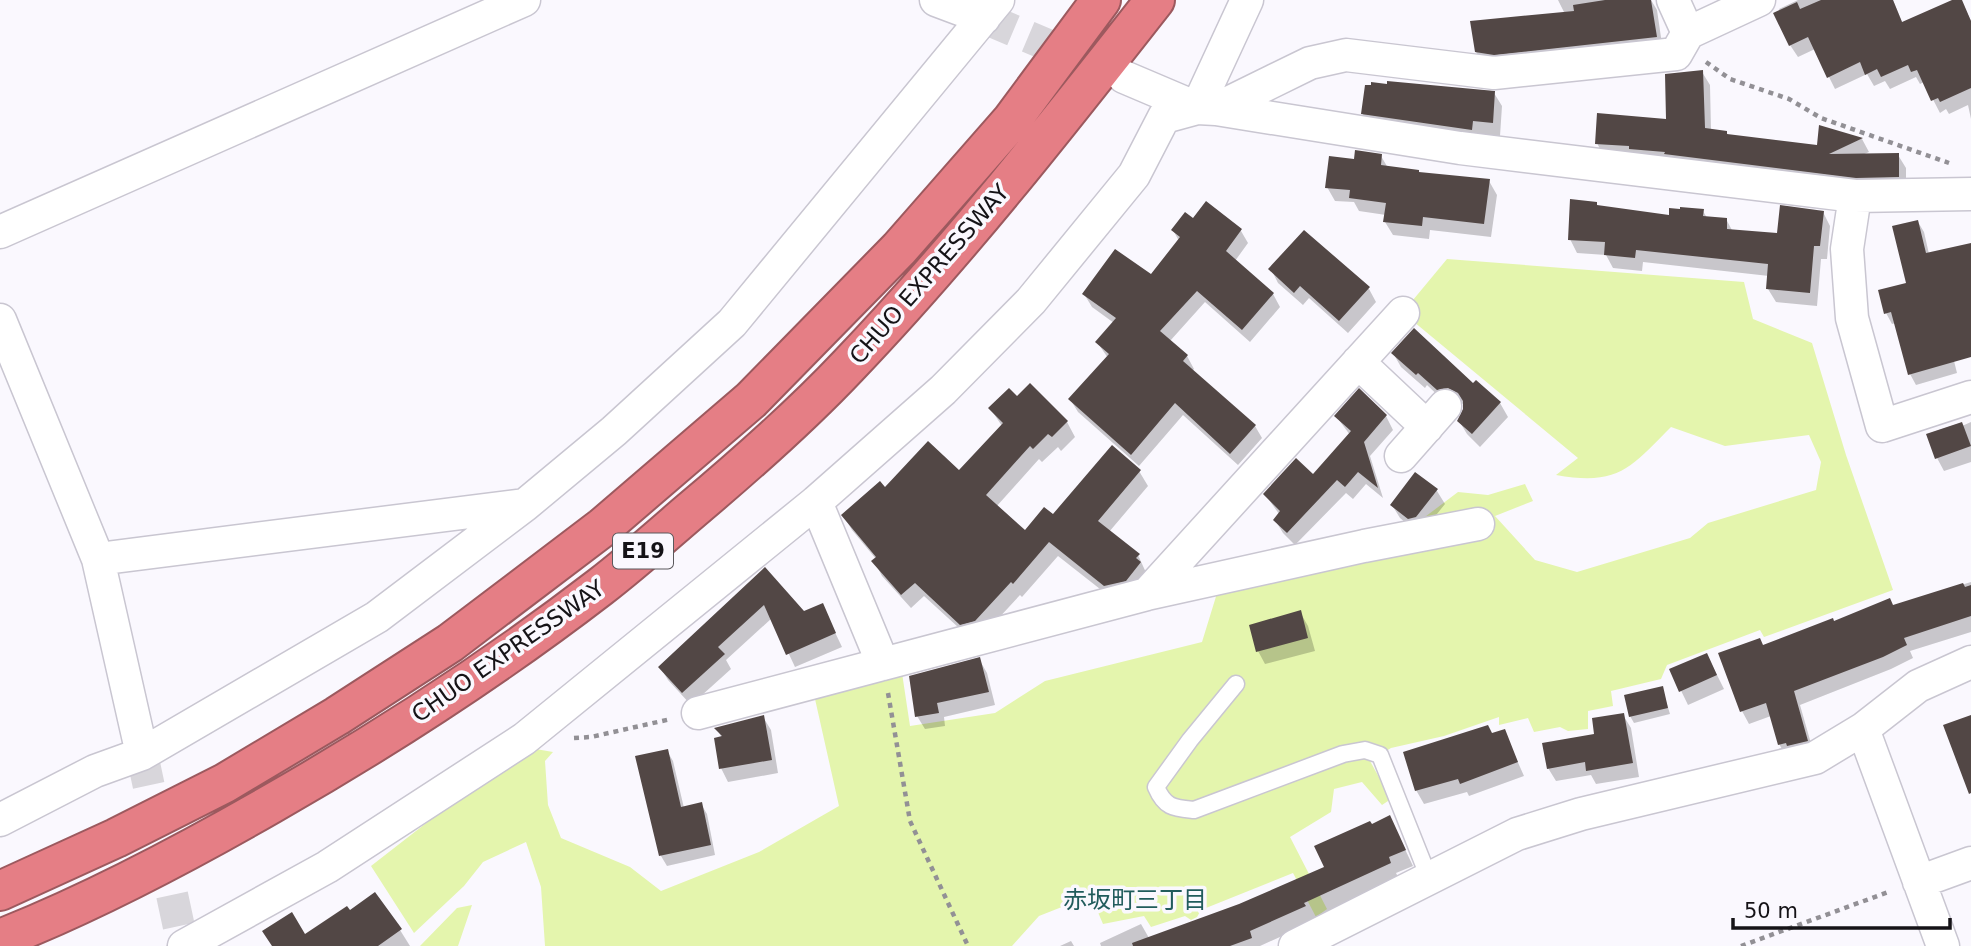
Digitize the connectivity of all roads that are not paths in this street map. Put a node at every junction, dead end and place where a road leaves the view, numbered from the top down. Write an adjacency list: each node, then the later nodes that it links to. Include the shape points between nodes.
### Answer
1 (524, 0): 14 (street)
2 (936, 0): 8 (street)
3 (1101, 0): 35 (highway, CHUO EXPRESSWAY / E19, via 1012,120 899,249 751,400 603,527 450,643 225,783)
4 (1155, 0): 36 (highway, CHUO EXPRESSWAY / E19, via 1004,189 848,367 759,453 601,587 421,714 321,775 122,884)
5 (1247, 0): 11 (street)
6 (1673, 0): 9 (street)
7 (1759, 0): 9 (street)
8 (991, 9): 21 (street, via 732,323)
9 (1688, 33): 11 (street, via 1676,54 1494,73 1346,55 1310,63)
10 (1124, 77): 11 (street)
11 (1206, 108): 13 (street, via 1460,148); 20 (street, via 1164,117 1134,175 1031,301 943,390)
12 (1965, 180): 13 (street)
13 (1855, 196): 18 (street, via 1847,250 1852,318 1882,426)
14 (0, 232)
15 (1403, 313): 17 (street)
16 (0, 320): 23 (street)
17 (1359, 362): 19 (street, via 1436,417); 24 (street)
18 (1971, 397)
19 (1401, 456)
20 (816, 502): 26 (street); 37 (street, via 524,739 327,867)
21 (526, 505): 23 (street); 30 (street, via 377,617)
22 (1478, 524): 24 (street)
23 (98, 559): 30 (street)
24 (1147, 594): 26 (street)
25 (1971, 662): 29 (street, via 1918,686)
26 (883, 664): 28 (street)
27 (1236, 684): 33 (lane, via 1156,787 1161,799 1173,808 1194,810 1343,754 1365,750 1380,755)
28 (698, 713)
29 (1863, 729): 33 (street, via 1815,758 1581,814 1517,834); 34 (street)
30 (142, 754): 31 (street, via 95,771)
31 (0, 820)
32 (1971, 863): 34 (street)
33 (1429, 878): 38 (street)
34 (1919, 882): 39 (street)
35 (0, 891)
36 (0, 939)
37 (184, 946)
38 (1296, 946)
39 (1942, 946)

